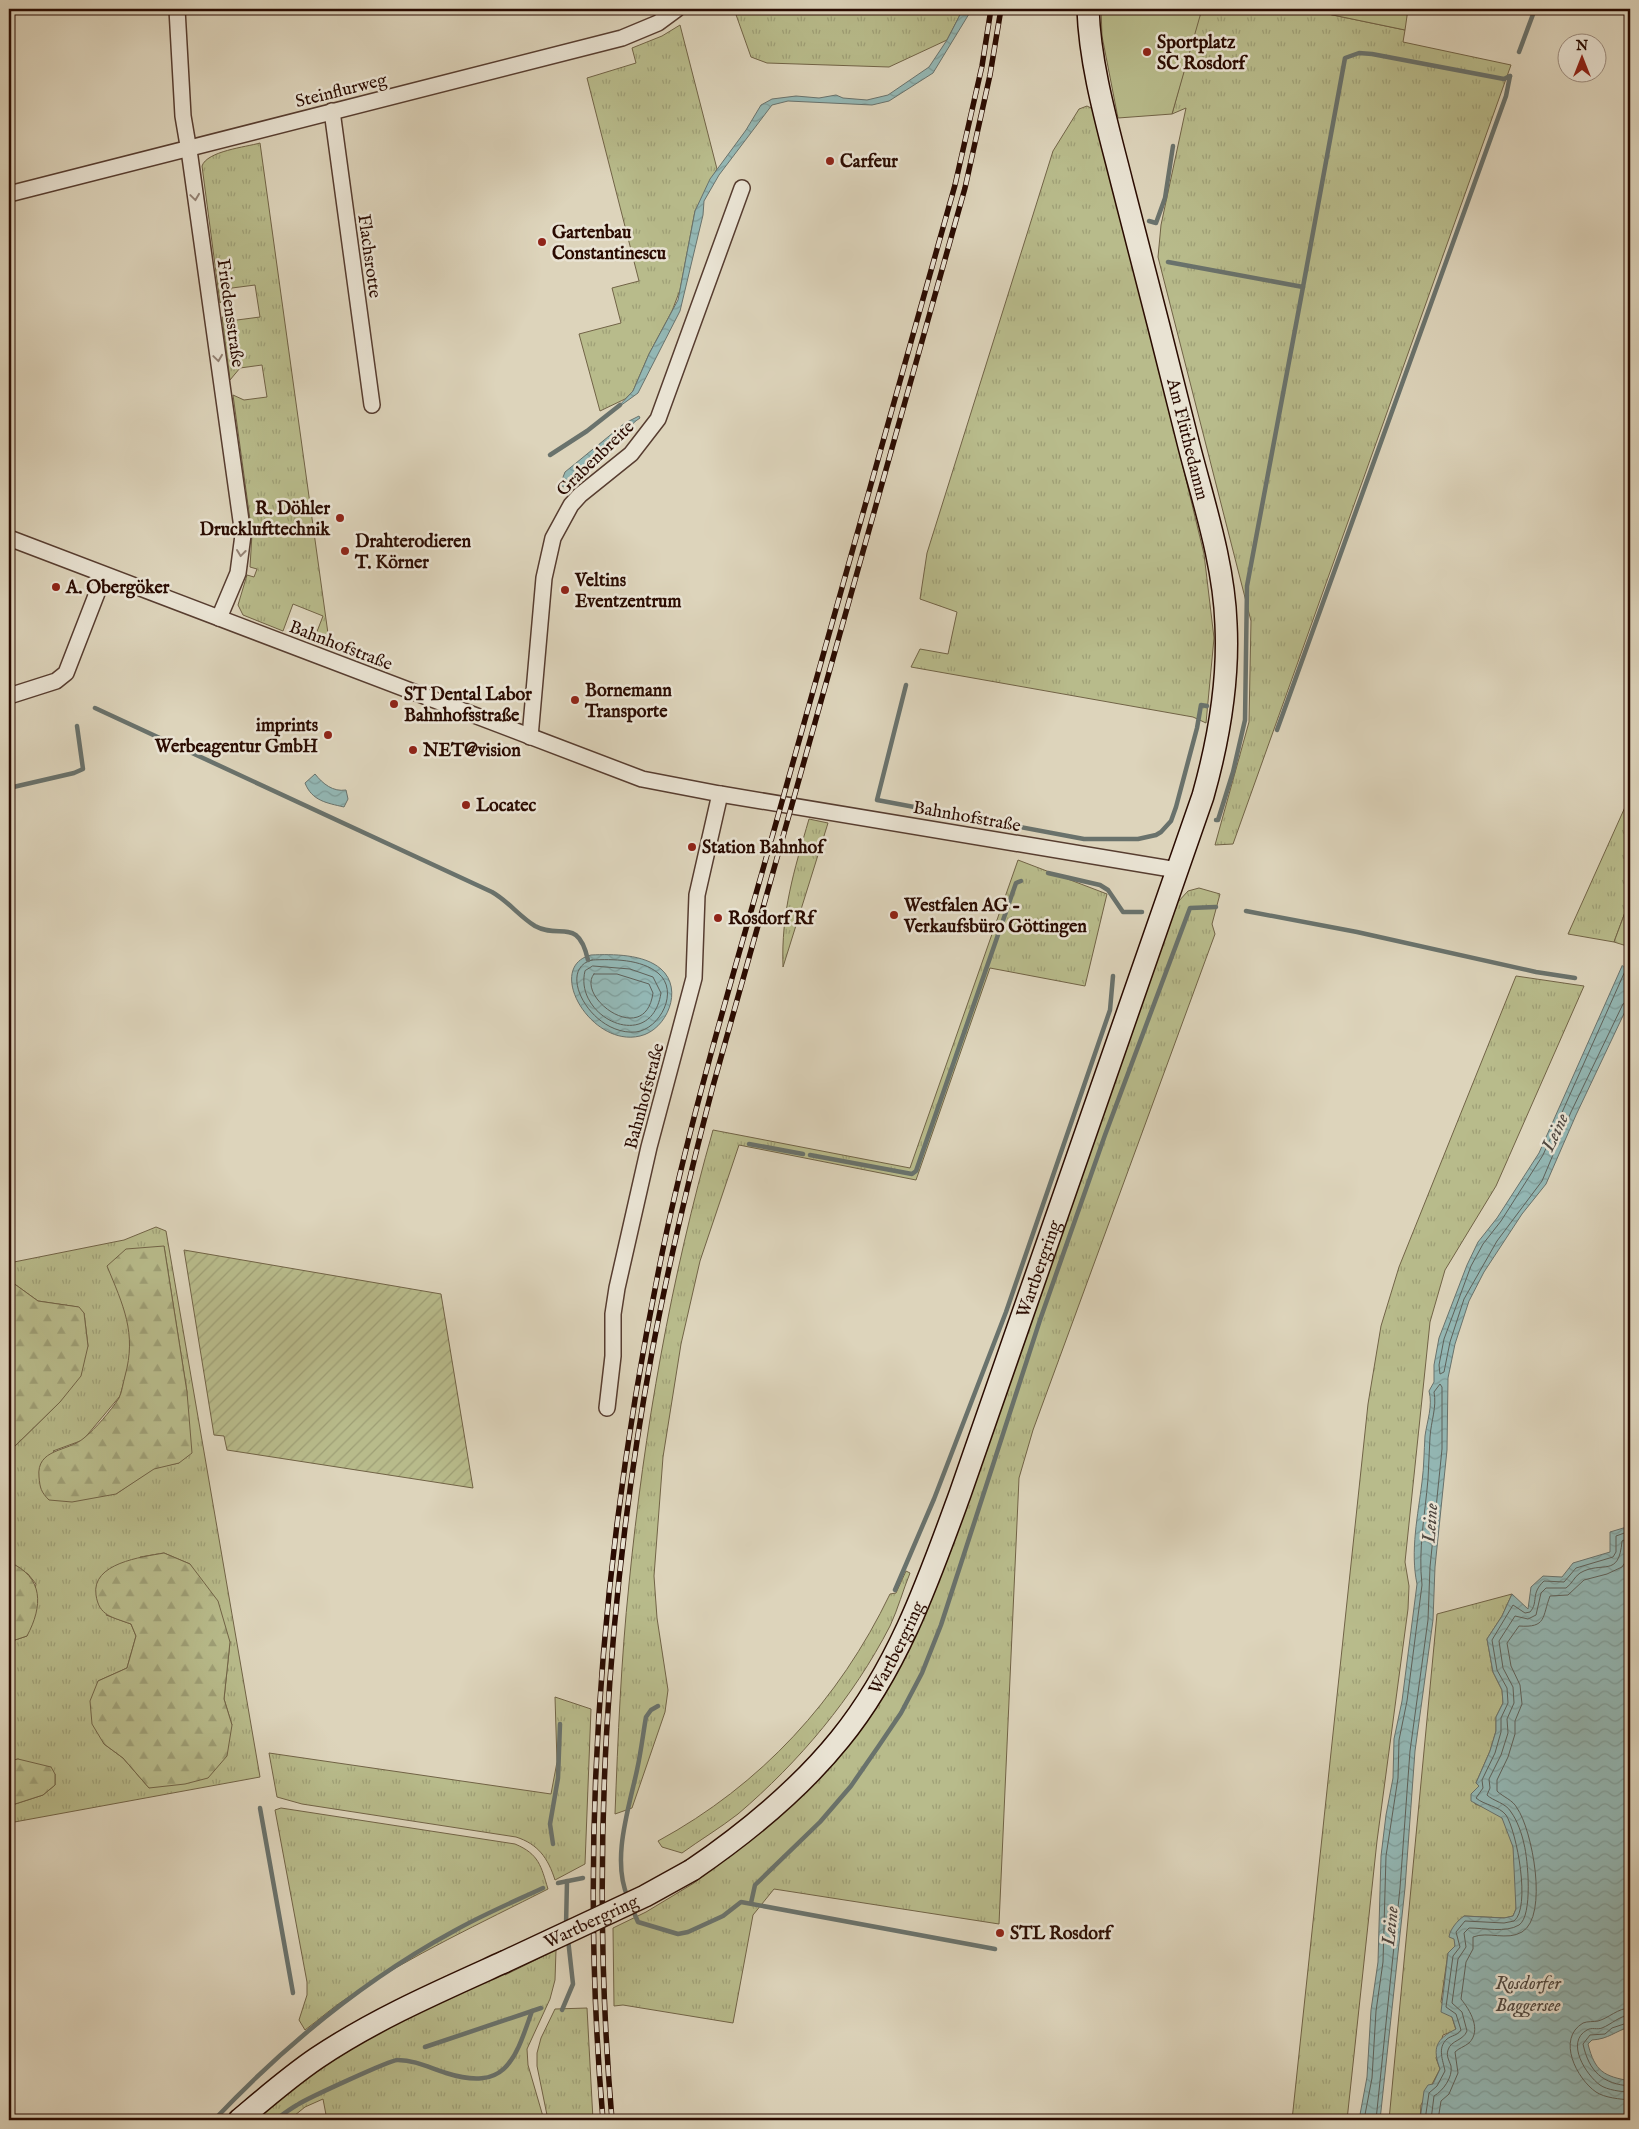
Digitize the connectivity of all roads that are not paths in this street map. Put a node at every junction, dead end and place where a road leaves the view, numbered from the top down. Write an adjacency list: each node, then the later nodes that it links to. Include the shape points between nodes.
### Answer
1 (178, 9): 5 (street, Friedensstraße, via 183,116)
2 (677, 9): 4 (street, Steinflurweg, via 658,23 622,38)
3 (1088, 9): 15 (main road, Am Flüthedamm, via 1105,115 1204,501 1226,621 1226,671 1219,734 1203,796)
4 (332, 111): 5 (street, Steinflurweg); 8 (street, Flachsrotte)
5 (188, 148): 7 (street, Steinflurweg); 11 (street, Friedensstraße, one-way to 11, via 243,535 239,570)
6 (742, 188): 13 (street, Grabenbreite, via 658,419 631,454 576,500 553,538 544,578)
7 (9, 194)
8 (372, 405)
9 (9, 538): 10 (street, Bahnhofstraße)
10 (104, 575): 11 (street, Bahnhofstraße); 12 (street, via 66,673 56,680)
11 (219, 618): 13 (street, Bahnhofstraße)
12 (9, 696)
13 (530, 738): 14 (street, Bahnhofstraße, via 634,776)
14 (720, 794): 15 (street, Bahnhofstraße); 16 (street, Bahnhofstraße, via 696,895 694,978 616,1288)
15 (1177, 870): 17 (main road, Wartbergring, bridge, via 924,1591 902,1638 862,1708 840,1739 756,1823 692,1870 645,1896 396,2012 354,2035 285,2081)
16 (607, 1408)
17 (239, 2120)

